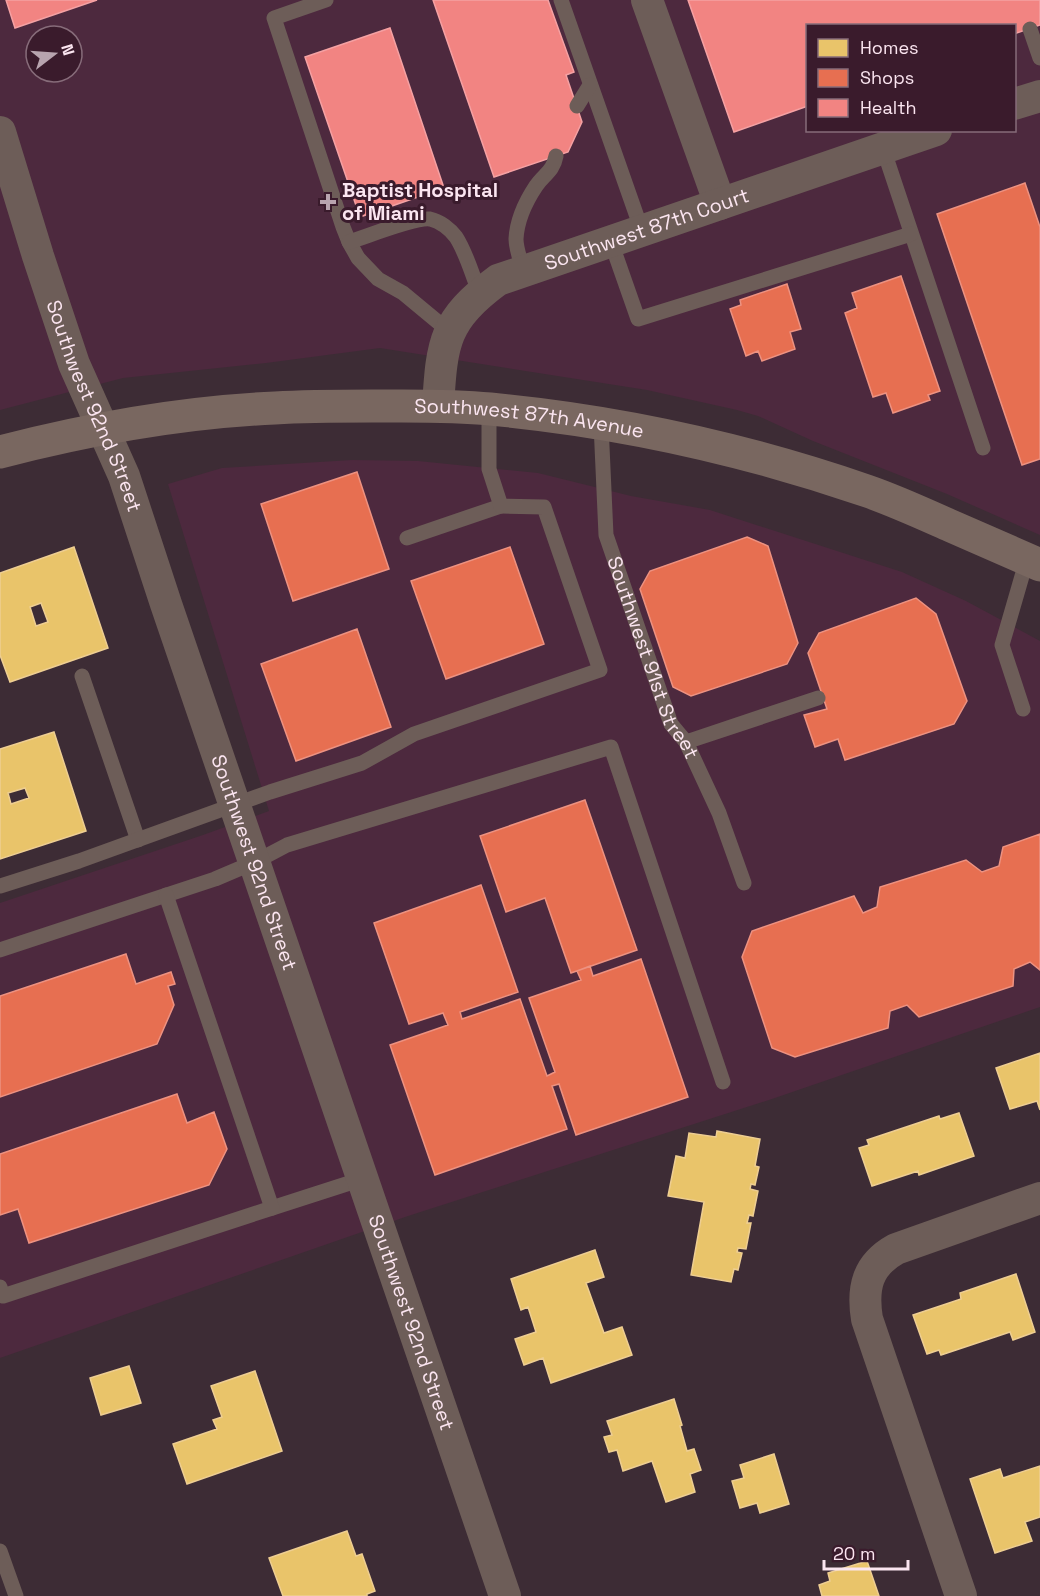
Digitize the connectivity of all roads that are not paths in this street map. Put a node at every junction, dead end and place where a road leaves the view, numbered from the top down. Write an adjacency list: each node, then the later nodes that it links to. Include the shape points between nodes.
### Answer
1 (326, 0): 18 (lane, via 274,18)
2 (561, 0): 6 (lane)
3 (647, 0): 14 (street)
4 (1030, 29): 5 (lane)
5 (1040, 58)
6 (590, 85): 9 (lane); 15 (lane)
7 (1040, 96): 8 (street)
8 (1016, 103)
9 (577, 106)
10 (0, 132): 25 (street, Southwest 92nd Street, via 74,364)
11 (930, 132): 12 (street, Southwest 87th Court)
12 (883, 148): 14 (street, Southwest 87th Court); 16 (lane)
13 (556, 156): 19 (lane, via 554,166 536,186 519,219 516,240)
14 (720, 204): 15 (street, Southwest 87th Court)
15 (642, 231): 17 (street, Southwest 87th Court)
16 (911, 234): 17 (lane, via 638,320); 26 (lane)
17 (611, 242): 19 (street, Southwest 87th Court)
18 (349, 243): 20 (lane, via 418,219 430,219 455,235); 21 (lane, via 378,279 403,293)
19 (523, 271): 20 (street, Southwest 87th Court, via 498,280)
20 (480, 294): 21 (street, Southwest 87th Court, via 463,310)
21 (450, 332): 22 (street, Southwest 87th Court, via 441,360)
22 (438, 405): 23 (main road, Southwest 87th Avenue); 25 (main road, Southwest 87th Avenue, via 267,408)
23 (489, 409): 24 (main road, Southwest 87th Avenue); 28 (lane, via 489,469)
24 (602, 424): 30 (main road, Southwest 87th Avenue, via 726,449 833,480 905,506); 34 (lane, Southwest 91st Street, via 606,535 671,724)
25 (104, 429): 27 (main road, Southwest 87th Avenue); 35 (street, Southwest 92nd Street, via 124,476)
26 (983, 448)
27 (0, 452)
28 (501, 506): 29 (lane); 35 (lane, via 544,507 600,669 414,734 362,763)
29 (407, 538)
30 (1034, 562): 33 (lane, via 1002,645)
31 (82, 676): 36 (lane)
32 (818, 698): 34 (lane)
33 (1023, 710)
34 (686, 742): 38 (lane, Southwest 91st Street, via 719,813)
35 (235, 806): 36 (lane); 37 (street, Southwest 92nd Street)
36 (138, 840): 39 (lane)
37 (255, 862): 40 (lane); 42 (lane, via 287,845 611,747); 43 (street, Southwest 92nd Street)
38 (744, 883)
39 (0, 886)
40 (166, 895): 41 (lane); 45 (lane)
41 (0, 950)
42 (723, 1082)
43 (362, 1179): 45 (lane); 49 (street, Southwest 92nd Street)
44 (1040, 1198): 50 (street, via 896,1249 877,1263 866,1286 867,1319)
45 (272, 1208): 46 (lane, via 3,1296)
46 (0, 1287)
47 (0, 1551): 48 (lane)
48 (15, 1596)
49 (505, 1596)
50 (961, 1596)

